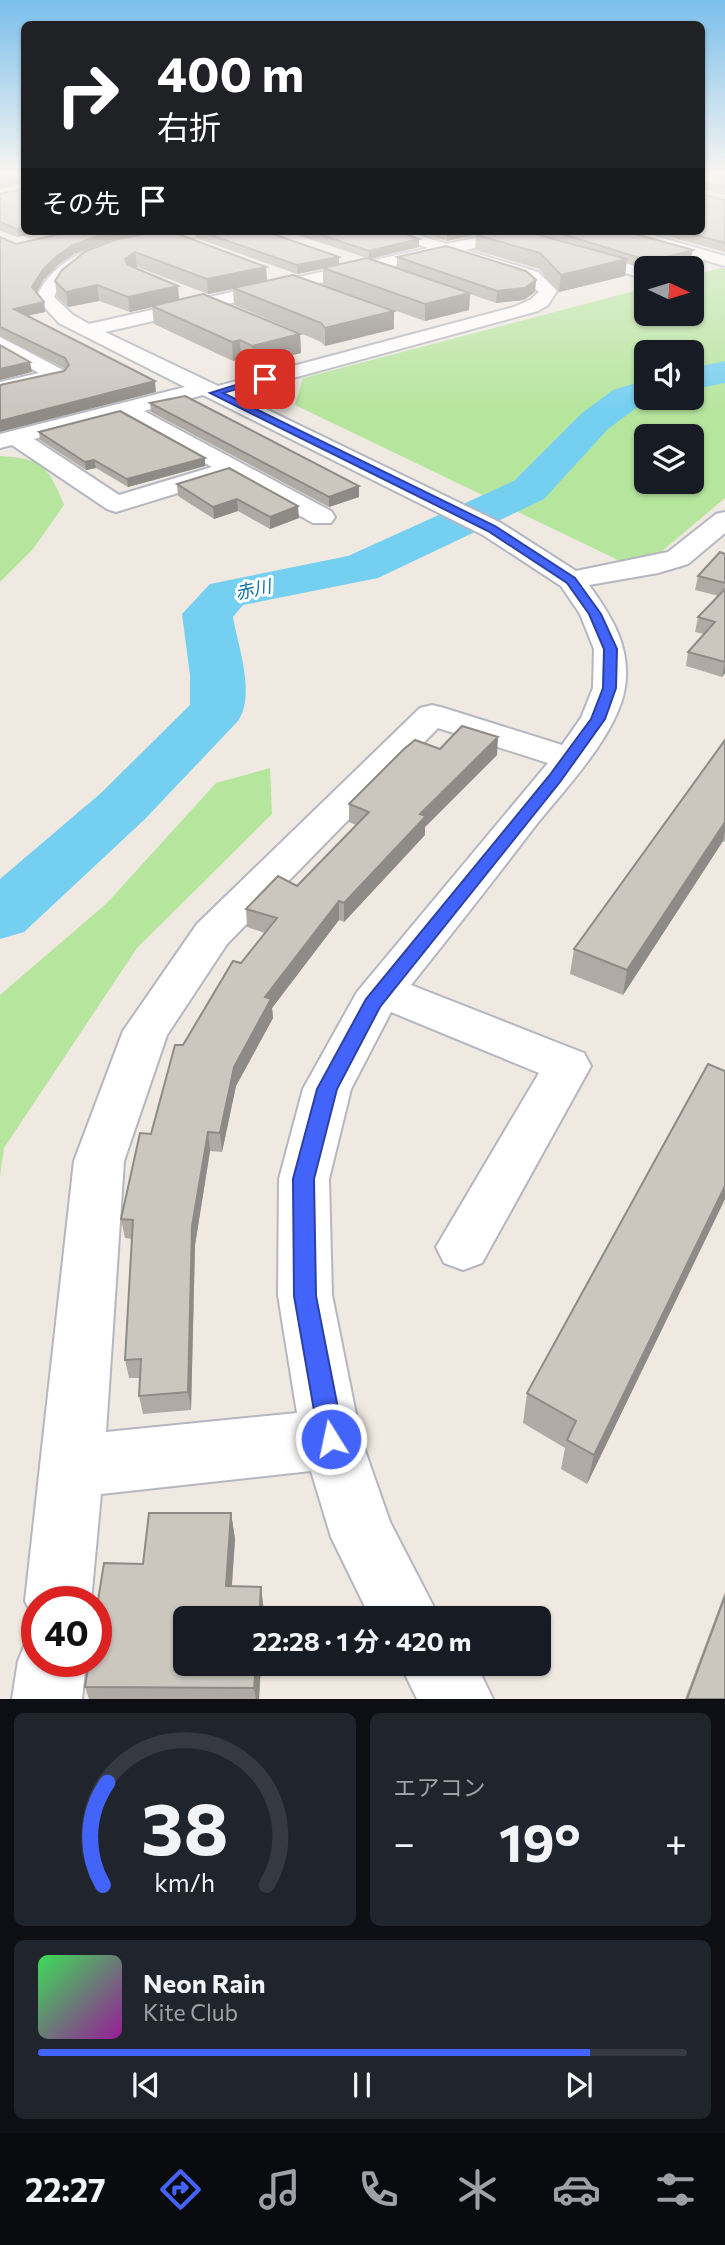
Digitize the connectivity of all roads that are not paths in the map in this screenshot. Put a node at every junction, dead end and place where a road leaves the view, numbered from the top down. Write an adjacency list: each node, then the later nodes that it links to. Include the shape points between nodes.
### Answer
1 (104, 252): 20 (street, via 52,278 45,298 66,319)
2 (433, 252): 8 (street)
3 (457, 252): 15 (street, via 532,276)
4 (571, 252): 10 (street)
5 (695, 252): 7 (street)
6 (333, 255): 8 (street)
7 (725, 261)
8 (368, 267): 11 (street); 12 (street)
9 (258, 269): 12 (street)
10 (634, 271)
11 (407, 280)
12 (295, 283): 16 (street); 17 (street)
13 (568, 287): 15 (street)
14 (172, 289): 17 (street)
15 (548, 290): 21 (street, via 544,300 532,308)
16 (320, 292)
17 (206, 303): 18 (street); 20 (street)
18 (242, 318)
19 (408, 325): 21 (street)
20 (86, 330): 24 (street)
21 (433, 334): 24 (street)
22 (1, 345): 23 (street, via 58,375)
23 (0, 388)
24 (210, 390): 25 (street); 30 (street, via 492,528)
25 (124, 409): 26 (street); 27 (street)
26 (8, 439): 27 (street, via 116,504)
27 (234, 468): 28 (street)
28 (322, 517)
29 (725, 520): 30 (street, via 678,558)
30 (571, 580): 31 (street, via 595,614 610,649 610,688 598,719)
31 (570, 759): 32 (street); 35 (street, via 432,715 212,934 146,1031 99,1161)
32 (383, 991): 33 (street, via 568,1066); 34 (street, via 327,1089 304,1179 305,1296)
33 (463, 1247)
34 (331, 1439): 35 (street); 37 (street, via 362,1537)
35 (74, 1466): 36 (street)
36 (60, 1586)
37 (400, 1606)
38 (442, 1676): 41 (street)
39 (50, 1677): 40 (street)
40 (47, 1699)
41 (458, 1699)

